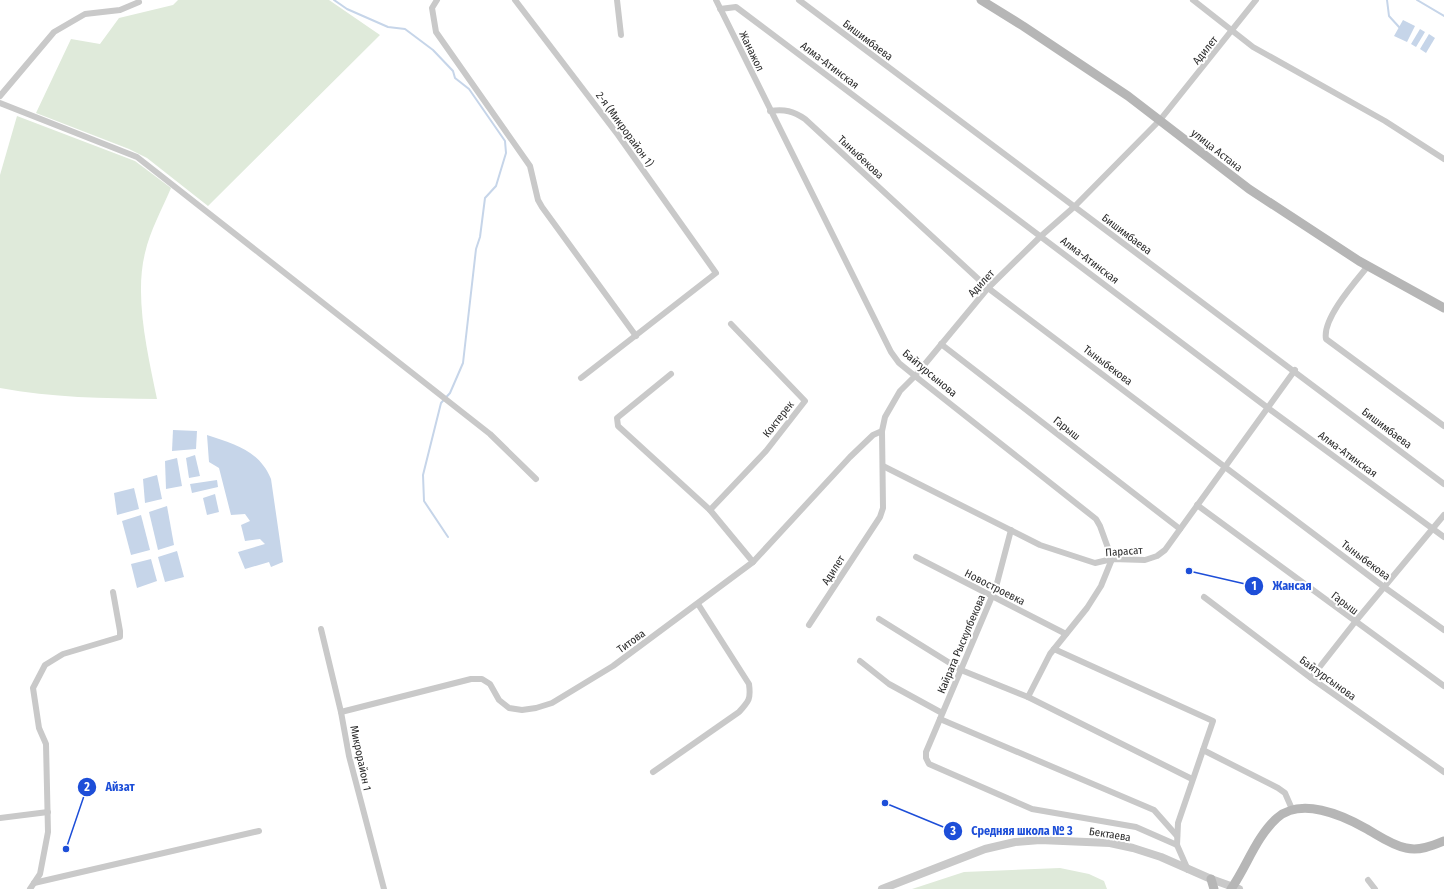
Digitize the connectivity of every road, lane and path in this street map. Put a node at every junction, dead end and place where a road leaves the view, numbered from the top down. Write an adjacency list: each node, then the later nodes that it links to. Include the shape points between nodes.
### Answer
1 (437, 0): 24 (street, via 432,8 436,32 530,166 542,207)
2 (515, 0): 24 (street, 2-я (Микрорайон 1), via 618,135 716,273)
3 (616, 0): 12 (street)
4 (716, 0): 10 (street, Жанажол)
5 (799, 0): 18 (street, Бишимбаева)
6 (981, 0): 16 (main road, улица Астана, via 1093,72)
7 (1193, 0): 11 (street)
8 (1256, 0): 11 (street, Адилет)
9 (139, 2): 13 (street, via 120,10 85,14 54,32)
10 (720, 9): 15 (street, Жанажол); 19 (street, Алма-Атинская, via 736,7)
11 (1232, 32): 16 (street, Адилет); 17 (street, via 1253,47 1385,121)
12 (621, 35)
13 (0, 96)
14 (0, 103): 35 (street, via 140,160 490,434)
15 (770, 111): 21 (street, Тыныбекова, via 793,111 805,120); 28 (street, Байтурсынова, via 891,352 899,363)
16 (1160, 120): 18 (street, Адилет); 20 (main road, улица Астана, via 1249,189)
17 (1444, 159)
18 (1074, 207): 19 (street, Адилет); 26 (street, Бишимбаева)
19 (1041, 236): 21 (street, Адилет); 30 (street, Алма-Атинская)
20 (1368, 266): 22 (main road, улица Астана); 31 (street, via 1337,307 1325,332 1326,339)
21 (988, 288): 25 (street, Адилет); 34 (street, Тыныбекова)
22 (1444, 308)
23 (731, 324): 38 (street, Коктерек, via 805,401 766,451)
24 (636, 336): 29 (street)
25 (941, 344): 28 (street, Адилет); 40 (street, Гарыш)
26 (1294, 370): 30 (street, Парасат); 36 (street, Бишимбаева)
27 (671, 374): 38 (street, via 617,418 618,426)
28 (915, 376): 32 (street, Адилет, via 900,391 892,404 885,417); 45 (street, Байтурсынова, via 1096,519)
29 (582, 378)
30 (1268, 408): 34 (street, Парасат); 41 (street, Алма-Атинская)
31 (1444, 426)
32 (882, 431): 33 (street, Адилет); 46 (street, Титова, via 873,435 850,457)
33 (882, 466): 42 (street, Парасат); 54 (street, Адилет, via 883,508 880,517)
34 (1226, 466): 37 (street, Парасат); 47 (street, Тыныбекова)
35 (536, 479)
36 (1444, 484)
37 (1197, 505): 40 (street, Парасат); 53 (street, Гарыш)
38 (710, 510): 46 (street)
39 (1444, 514): 41 (street)
40 (1180, 529): 45 (street, Парасат, via 1165,550 1157,556 1134,561)
41 (1433, 529): 43 (street, Алма-Атинская); 47 (street)
42 (1011, 530): 45 (street, Парасат, via 1040,545 1095,563); 49 (street, Кайрата Рыскулбекова)
43 (1444, 537)
44 (916, 557): 49 (street, Новостроевка)
45 (1112, 559): 57 (street, via 1087,608)
46 (752, 562): 51 (street, Титова)
47 (1384, 587): 53 (street); 56 (street, Тыныбекова)
48 (113, 592): 71 (street, via 120,637 63,654 44,665 33,688 39,728 46,744)
49 (992, 596): 57 (street, Новостроевка); 60 (street, Кайрата Рыскулбекова)
50 (1204, 596): 61 (street, Байтурсынова)
51 (698, 604): 64 (street, Титова, via 613,666 540,708 509,708 499,700 490,684 482,679 471,679); 67 (street, via 748,684 751,694 739,712)
52 (880, 619): 60 (street)
53 (1355, 622): 61 (street); 62 (street, Гарыш)
54 (809, 625)
55 (321, 630): 64 (street, Микрорайон 1)
56 (1444, 630)
57 (1066, 634): 58 (street)
58 (1054, 649): 63 (street); 66 (street, via 1213,721)
59 (860, 661): 65 (street, via 889,684)
60 (961, 670): 63 (street); 65 (street, Кайрата Рыскулбекова)
61 (1311, 678): 68 (street, Байтурсынова)
62 (1444, 686)
63 (1028, 696): 69 (street)
64 (341, 712): 83 (street, Микрорайон 1, via 349,756)
65 (941, 716): 74 (street, via 1154,810); 76 (street, Кайрата Рыскулбекова, via 926,752 929,764 1032,809 1136,827)
66 (1202, 750): 69 (street); 70 (street, via 1278,788 1285,793)
67 (653, 772)
68 (1444, 772)
69 (1192, 778): 74 (street, via 1178,823)
70 (1292, 809): 75 (main road, via 1307,808 1346,818 1388,842 1406,848 1421,848); 81 (main road, via 1278,817 1267,829 1254,847)
71 (48, 812): 72 (street); 80 (street, via 44,857 40,874)
72 (0, 818)
73 (259, 830): 80 (street)
74 (1177, 836): 76 (street)
75 (1444, 841)
76 (1177, 845): 77 (street)
77 (1188, 870): 78 (street, Бектаева); 84 (street, Бектаева, via 1161,857 1110,843 1040,840 1015,842 985,849)
78 (1210, 879): 81 (street, Бектаева); 85 (main road)
79 (1368, 880): 86 (street)
80 (34, 882): 82 (street)
81 (1233, 888)
82 (30, 889)
83 (384, 889)
84 (882, 889)
85 (1214, 889)
86 (1375, 889)

